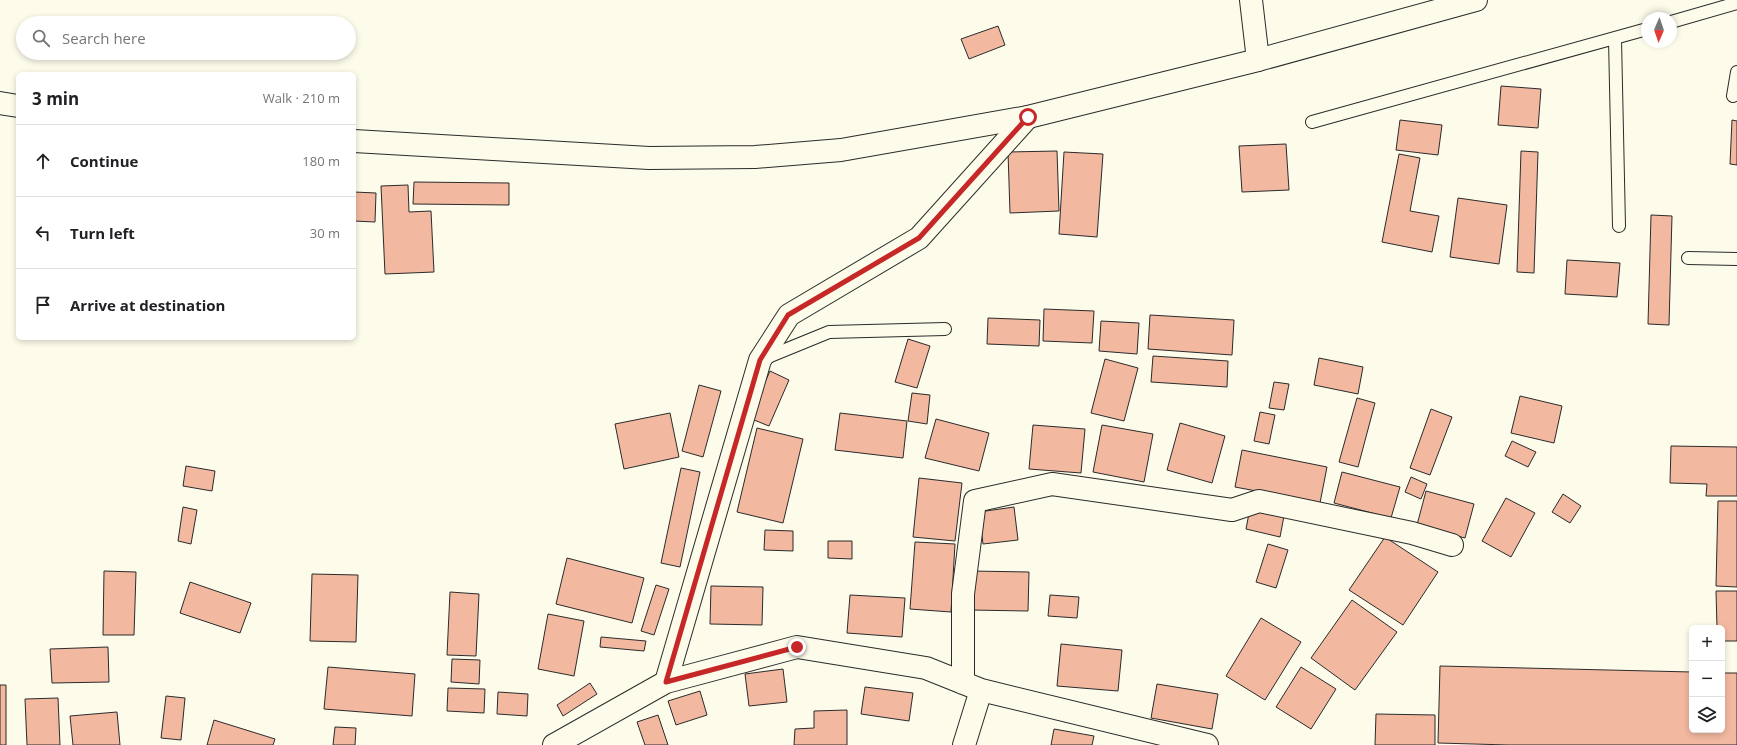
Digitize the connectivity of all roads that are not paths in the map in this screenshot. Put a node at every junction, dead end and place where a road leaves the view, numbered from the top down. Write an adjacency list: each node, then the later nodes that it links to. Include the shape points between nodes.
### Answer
1 (1251, 0): 7 (street)
2 (1476, 0): 7 (street)
3 (1737, 3): 4 (lane)
4 (1677, 20)
5 (1641, 31): 6 (lane)
6 (1615, 39): 13 (lane); 15 (lane)
7 (1258, 60): 12 (street)
8 (1737, 72): 9 (lane)
9 (1732, 96)
10 (0, 103): 11 (street)
11 (16, 106)
12 (1028, 117): 14 (street, via 841,150 755,157 649,158); 19 (street, via 919,238 788,315)
13 (1312, 122)
14 (356, 141)
15 (1619, 226)
16 (1688, 258): 17 (lane)
17 (1737, 259)
18 (945, 329): 19 (lane, via 829,332)
19 (760, 360): 21 (street)
20 (1452, 545): 22 (street, via 1412,533 1259,501 1232,510 1052,484 975,501 963,594)
21 (666, 682): 22 (street, via 797,647 926,668); 23 (street)
22 (972, 686): 24 (street); 25 (street)
23 (554, 745)
24 (964, 745)
25 (1207, 745)

